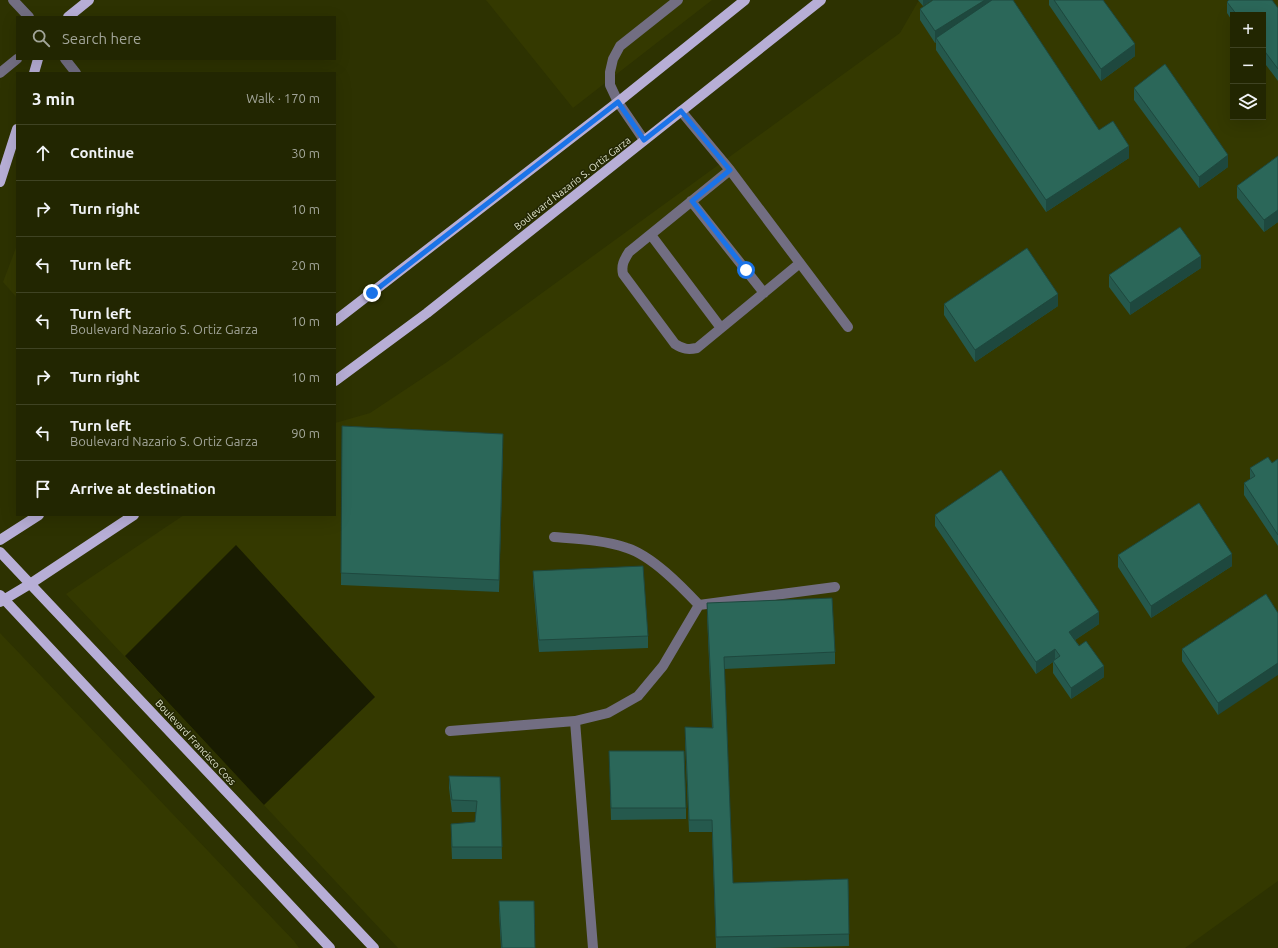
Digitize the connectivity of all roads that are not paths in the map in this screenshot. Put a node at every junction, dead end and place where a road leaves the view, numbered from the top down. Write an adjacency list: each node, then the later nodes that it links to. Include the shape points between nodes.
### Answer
1 (13, 0): 6 (street)
2 (89, 0): 7 (main road)
3 (678, 0): 14 (street, via 620,46 610,72 610,85)
4 (745, 0): 14 (main road)
5 (821, 0): 15 (main road, Boulevard Nazario S. Ortiz Garza)
6 (28, 16)
7 (69, 16)
8 (16, 60): 13 (street)
9 (38, 60): 11 (main road)
10 (66, 60): 12 (street)
11 (34, 72)
12 (75, 72)
13 (0, 73)
14 (618, 102): 17 (street); 24 (main road)
15 (681, 111): 17 (main road, Boulevard Nazario S. Ortiz Garza); 18 (street)
16 (16, 132): 19 (main road)
17 (644, 140): 27 (main road, Boulevard Nazario S. Ortiz Garza, via 427,313)
18 (730, 170): 20 (street); 22 (street)
19 (0, 182)
20 (692, 201): 21 (street); 23 (street)
21 (651, 235): 26 (street); 26 (street, via 629,252 622,267 623,274 675,344 683,349 697,348)
22 (800, 263): 23 (street); 25 (street)
23 (764, 293): 26 (street)
24 (336, 320)
25 (848, 327)
26 (722, 328)
27 (336, 380)
28 (37, 516): 31 (main road)
29 (132, 516): 33 (main road)
30 (554, 537): 36 (street, via 600,541 628,548 648,559 680,585)
31 (0, 540)
32 (0, 552): 33 (main road, Boulevard Francisco Coss)
33 (30, 584): 35 (main road); 40 (main road, Boulevard Francisco Coss)
34 (835, 587): 36 (street)
35 (1, 599): 39 (main road)
36 (699, 605): 37 (street, via 663,666 638,696 608,713)
37 (576, 721): 38 (street); 41 (street)
38 (450, 731)
39 (330, 948)
40 (374, 948)
41 (593, 948)

